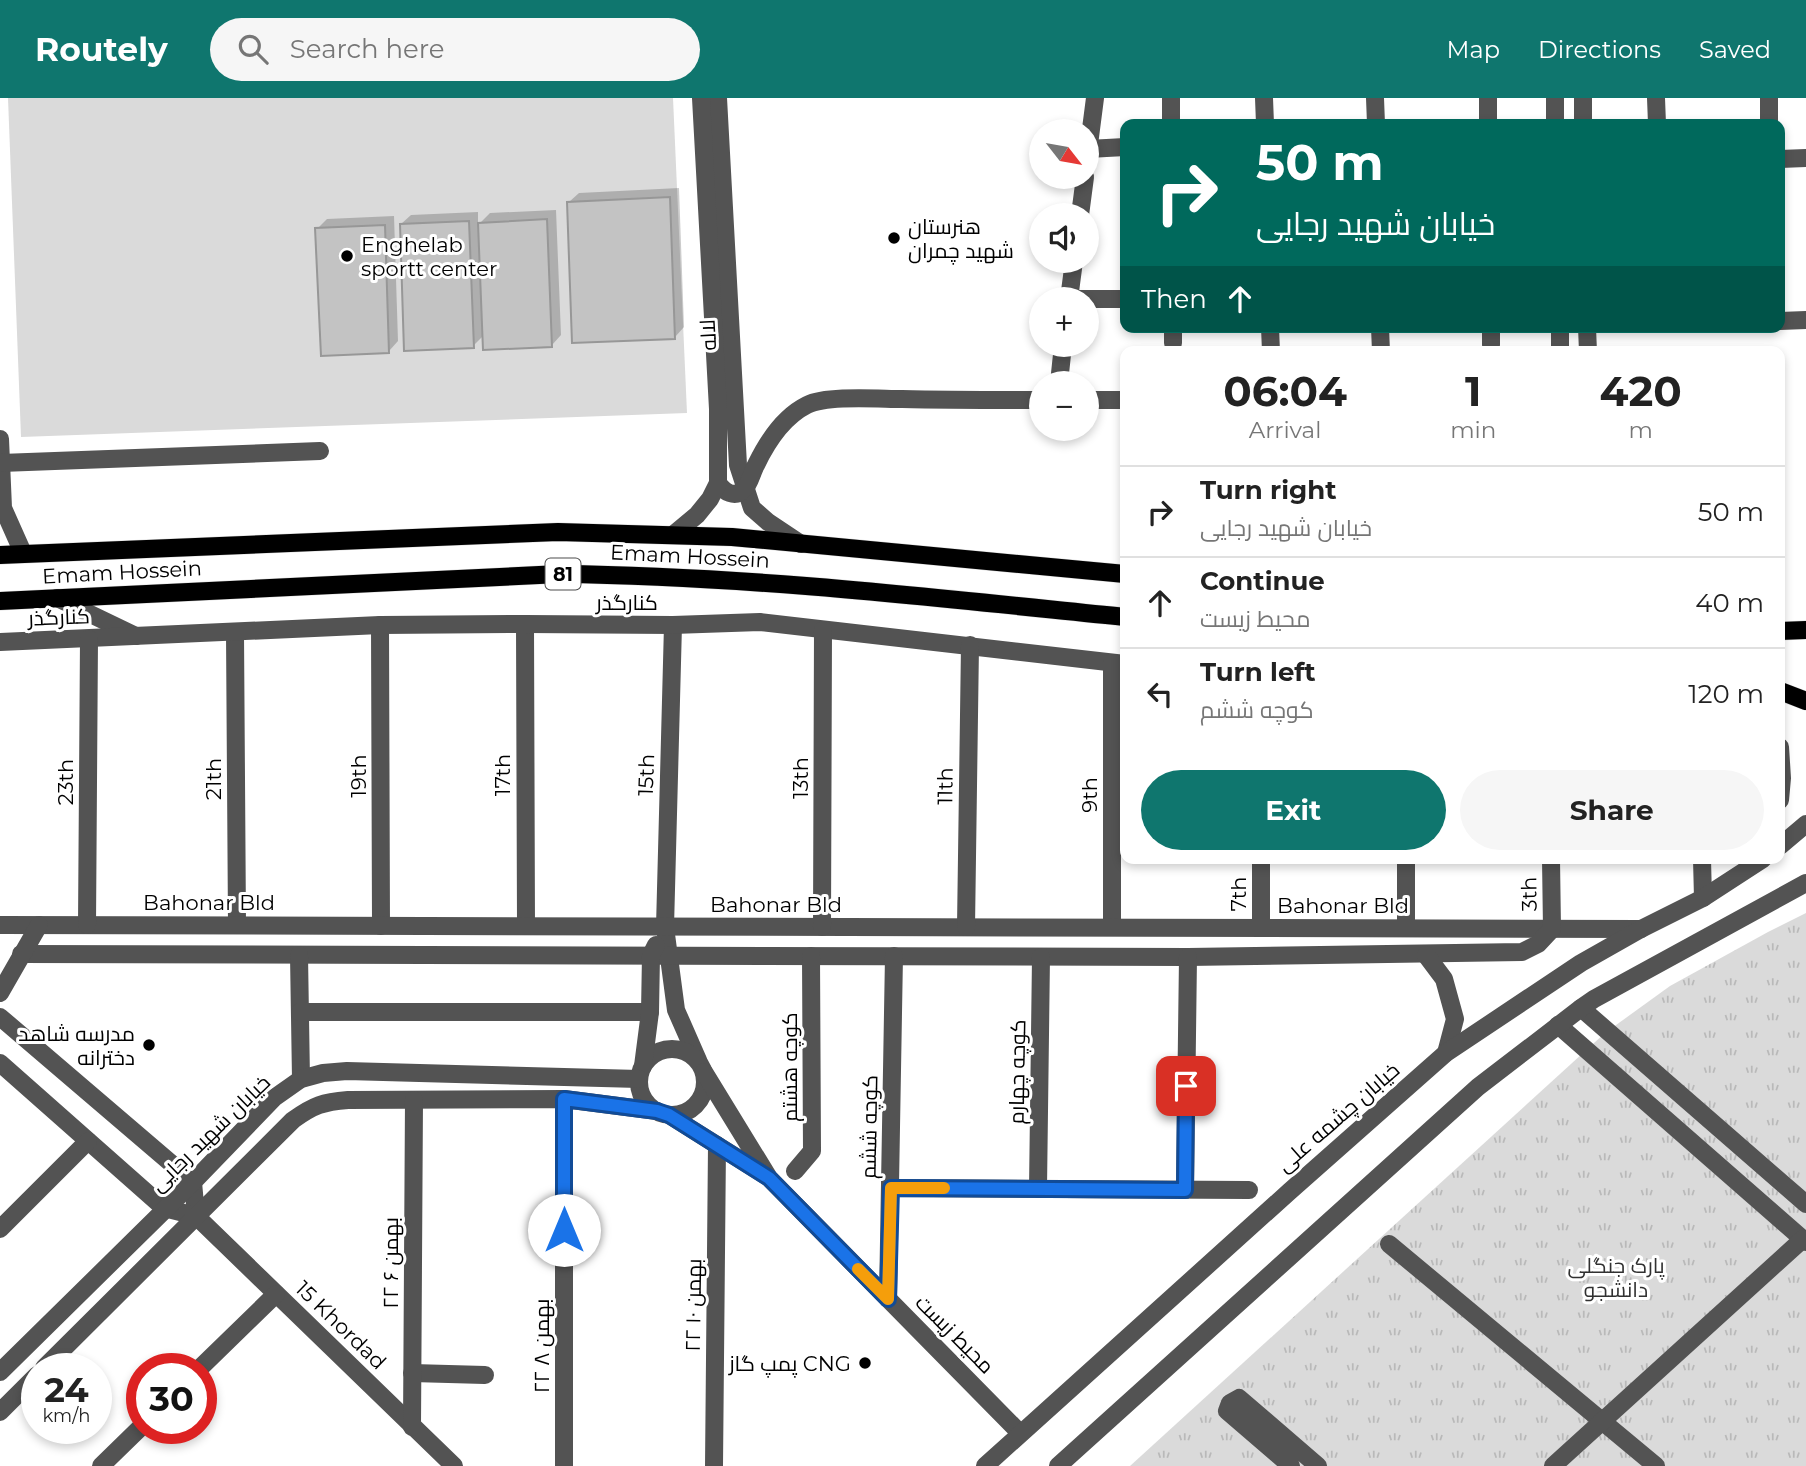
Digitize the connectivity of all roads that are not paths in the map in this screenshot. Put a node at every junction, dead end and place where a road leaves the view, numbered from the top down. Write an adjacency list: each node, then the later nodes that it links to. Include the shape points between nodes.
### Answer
1 (701, 98): 35 (street, لاله)
2 (718, 98): 36 (street, لاله, via 737,453)
3 (1095, 98): 12 (street)
4 (1171, 98): 13 (street)
5 (1264, 98): 14 (street)
6 (1375, 98): 15 (street)
7 (1488, 98): 16 (street)
8 (1555, 98): 17 (street)
9 (1583, 98): 18 (street)
10 (1656, 98): 19 (street)
11 (1769, 98): 20 (street)
12 (1092, 119)
13 (1171, 119)
14 (1265, 119)
15 (1376, 119)
16 (1488, 119)
17 (1555, 119)
18 (1583, 119)
19 (1657, 119)
20 (1769, 119)
21 (1120, 148): 22 (street)
22 (1099, 152)
23 (1806, 158): 24 (street)
24 (1785, 159)
25 (1099, 299): 26 (street)
26 (1120, 299)
27 (1806, 320): 28 (street)
28 (1785, 321)
29 (1029, 400): 36 (street, via 862,398 809,404 789,417 774,435)
30 (1099, 400): 31 (street)
31 (1120, 400)
32 (0, 439): 34 (street)
33 (320, 452): 34 (street)
34 (1, 463): 37 (street)
35 (718, 483): 36 (street, via 730,494); 38 (street, via 697,515)
36 (746, 489): 39 (street, لاله, via 752,508)
37 (1, 509): 40 (street)
38 (673, 535): 39 (main road, Emam Hossein / 81); 40 (main road, Emam Hossein / 81, via 558,532)
39 (801, 544): 42 (main road, Emam Hossein / 81)
40 (23, 554): 41 (main road, Emam Hossein / 81)
41 (0, 555)
42 (1120, 574)
43 (57, 598): 44 (main road, Emam Hossein / 81); 45 (main road, Emam Hossein / 81, via 560,574 647,575 814,586); 53 (street)
44 (0, 601)
45 (1120, 617)
46 (525, 624): 47 (street, کنارگذر); 48 (street, کنارگذر); 76 (street, 17th)
47 (380, 625): 52 (street, کنارگذر); 75 (street, 19th)
48 (673, 625): 49 (street, کنارگذر, via 760,622); 77 (street, 15th)
49 (823, 630): 56 (street, کنارگذر); 78 (street, 13th)
50 (1806, 630): 51 (main road)
51 (1785, 631)
52 (235, 633): 53 (street, کنارگذر); 74 (street, 21th)
53 (138, 636): 54 (street, کنارگذر)
54 (89, 639): 55 (street, کنارگذر); 73 (street, 23th)
55 (0, 642)
56 (970, 645): 57 (street, کنارگذر); 79 (street, 11th)
57 (1119, 663): 80 (street, 9th)
58 (1785, 693): 59 (main road)
59 (1806, 701)
60 (1806, 824): 61 (street)
61 (1785, 842)
62 (1261, 864): 81 (street, 7th)
63 (1406, 864): 82 (street)
64 (1551, 864): 83 (street, 3th)
65 (1702, 864): 70 (street)
66 (1747, 864): 68 (street)
67 (1756, 864): 68 (street, خیابان چشمه علی)
68 (1739, 875): 70 (street, خیابان چشمه علی)
69 (1806, 883): 94 (street)
70 (1703, 898): 84 (street, خیابان چشمه علی)
71 (0, 925): 72 (street, Bahonar Bld)
72 (39, 925): 73 (street, Bahonar Bld); 85 (street)
73 (87, 925): 74 (street, Bahonar Bld)
74 (237, 925): 75 (street, Bahonar Bld)
75 (381, 926): 76 (street, Bahonar Bld)
76 (526, 926): 77 (street, Bahonar Bld)
77 (665, 927): 78 (street, Bahonar Bld); 87 (street)
78 (822, 927): 79 (street, Bahonar Bld)
79 (966, 927): 80 (street, Bahonar Bld)
80 (1112, 928): 81 (street, Bahonar Bld)
81 (1261, 928): 82 (street, Bahonar Bld)
82 (1406, 928): 83 (street, Bahonar Bld)
83 (1552, 929): 84 (street, Bahonar Bld); 88 (street, via 1522,952)
84 (1641, 929): 99 (street, خیابان چشمه علی, via 1581,963)
85 (21, 954): 86 (street); 93 (street)
86 (299, 955): 87 (street); 95 (street)
87 (659, 955): 89 (street); 96 (street); 101 (street, محیط زیست, via 676,1010)
88 (1426, 955): 92 (street); 99 (street, via 1444,979 1455,1019)
89 (811, 956): 90 (street); 109 (street, کوچه هشتم, via 812,1151)
90 (894, 956): 91 (street); 112 (street, کوچه ششم)
91 (1041, 957): 92 (street); 113 (street, کوچه چهارم)
92 (1188, 957): 114 (street)
93 (0, 993)
94 (1581, 1007): 98 (street); 116 (street)
95 (300, 1012): 96 (street); 103 (street)
96 (650, 1012): 102 (street)
97 (0, 1017): 111 (street)
98 (1558, 1025): 120 (street); 140 (street, via 1478,1087)
99 (1446, 1053): 133 (street, خیابان چشمه علی)
100 (0, 1063): 107 (street)
101 (701, 1066): 102 (street, via 687,1052 662,1050 651,1056); 106 (street, via 705,1085 694,1107 682,1114); 110 (street, محیط زیست)
102 (641, 1073): 103 (street, خیابان شهید رجایی, via 347,1071); 106 (street, via 641,1092 647,1103)
103 (302, 1079): 111 (street, خیابان شهید رجایی, via 274,1098)
104 (564, 1099): 105 (street); 106 (street); 137 (street, ۲۲ بهمن ۸)
105 (414, 1100): 118 (street, via 338,1101 311,1107); 127 (street, ۲۲ بهمن ۶)
106 (663, 1113): 108 (street, محیط زیست)
107 (88, 1141): 117 (street); 119 (street)
108 (717, 1145): 110 (street, محیط زیست); 138 (street, ۲۲ بهمن ۱۰)
109 (795, 1171)
110 (769, 1178): 123 (street, محیط زیست)
111 (193, 1182): 117 (street, خیابان شهید رجایی); 118 (street)
112 (891, 1188): 113 (street); 123 (street, کوچه ششم)
113 (1038, 1189): 114 (street)
114 (1185, 1190): 115 (street)
115 (1248, 1190)
116 (1806, 1204)
117 (164, 1208): 118 (street); 126 (street, خیابان شهید رجایی)
118 (196, 1216): 122 (street, 15 Khordad); 124 (street)
119 (0, 1229)
120 (1805, 1240): 131 (street)
121 (1389, 1244): 131 (street)
122 (276, 1294): 125 (street); 132 (street, 15 Khordad)
123 (888, 1299): 133 (street, محیط زیست)
124 (59, 1353)
125 (215, 1353)
126 (0, 1371)
127 (412, 1373): 128 (street); 132 (street, ۲۲ بهمن ۶)
128 (485, 1375)
129 (21, 1392): 130 (street)
130 (0, 1412)
131 (1602, 1421): 143 (street); 144 (street)
132 (412, 1427): 136 (street, 15 Khordad)
133 (1020, 1433): 139 (street, خیابان چشمه علی)
134 (126, 1442): 135 (street)
135 (101, 1466)
136 (454, 1466)
137 (564, 1466)
138 (714, 1466)
139 (985, 1466)
140 (1058, 1466)
141 (1291, 1466): 142 (street, via 1227,1411 1230,1403 1239,1398)
142 (1318, 1466)
143 (1553, 1466)
144 (1656, 1466)

